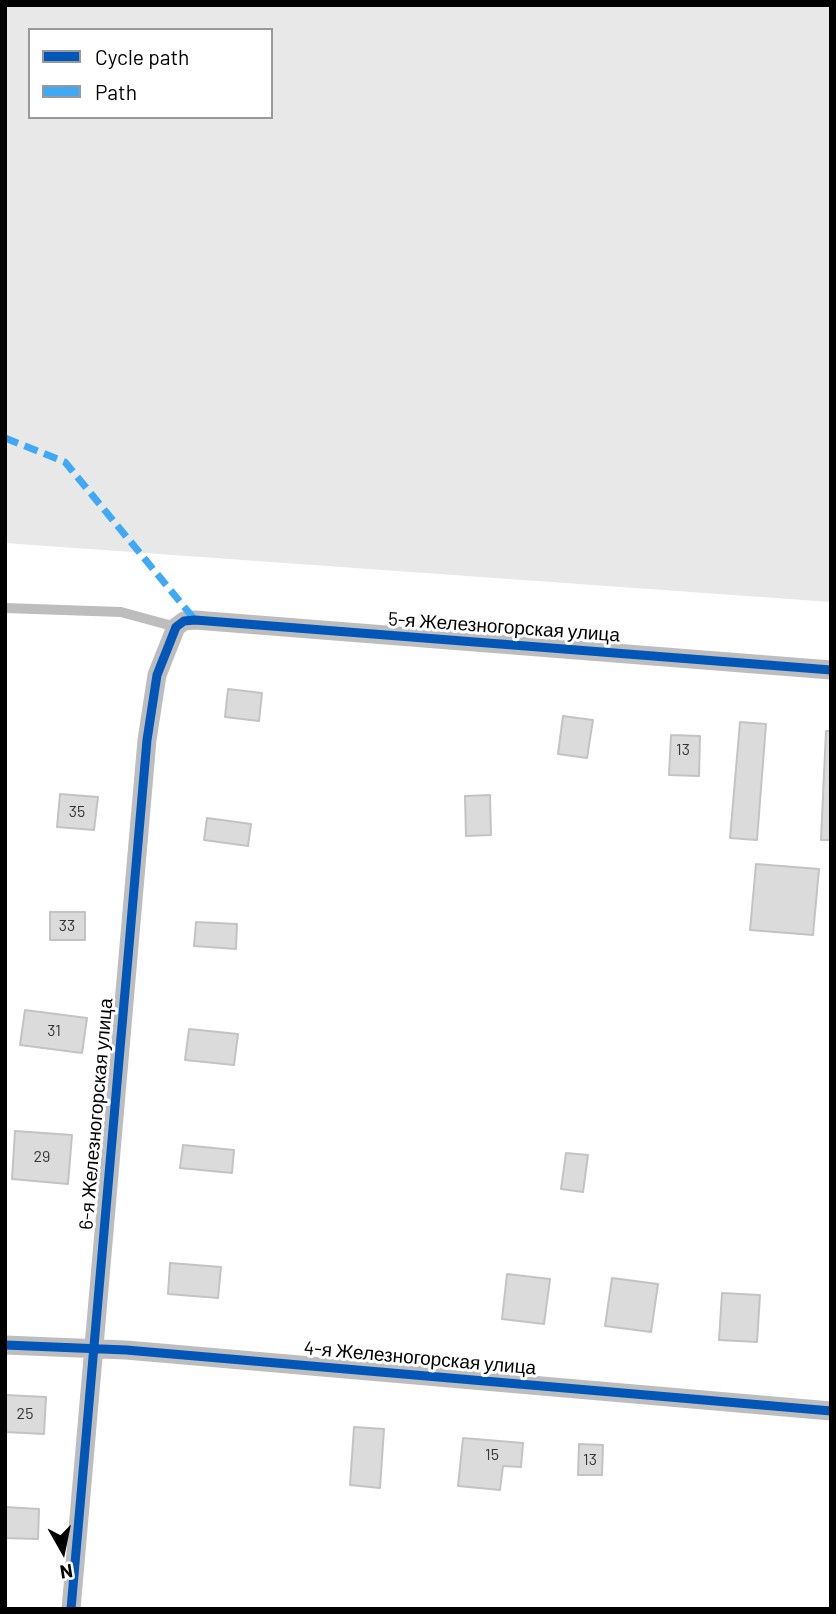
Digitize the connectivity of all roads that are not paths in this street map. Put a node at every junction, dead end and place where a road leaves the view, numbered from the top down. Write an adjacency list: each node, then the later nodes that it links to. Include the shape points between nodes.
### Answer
1 (5, 608): 2 (lane, via 121,612)
2 (176, 627): 3 (street, 5-я Железногорская улица, via 195,621); 5 (street, 6-я Железногорская улица, via 157,675 147,740)
3 (831, 670)
4 (5, 1345): 5 (street, 4-я Железногорская улица)
5 (92, 1348): 6 (street, 4-я Железногорская улица); 7 (street, 6-я Железногорская улица)
6 (831, 1411)
7 (71, 1609)

